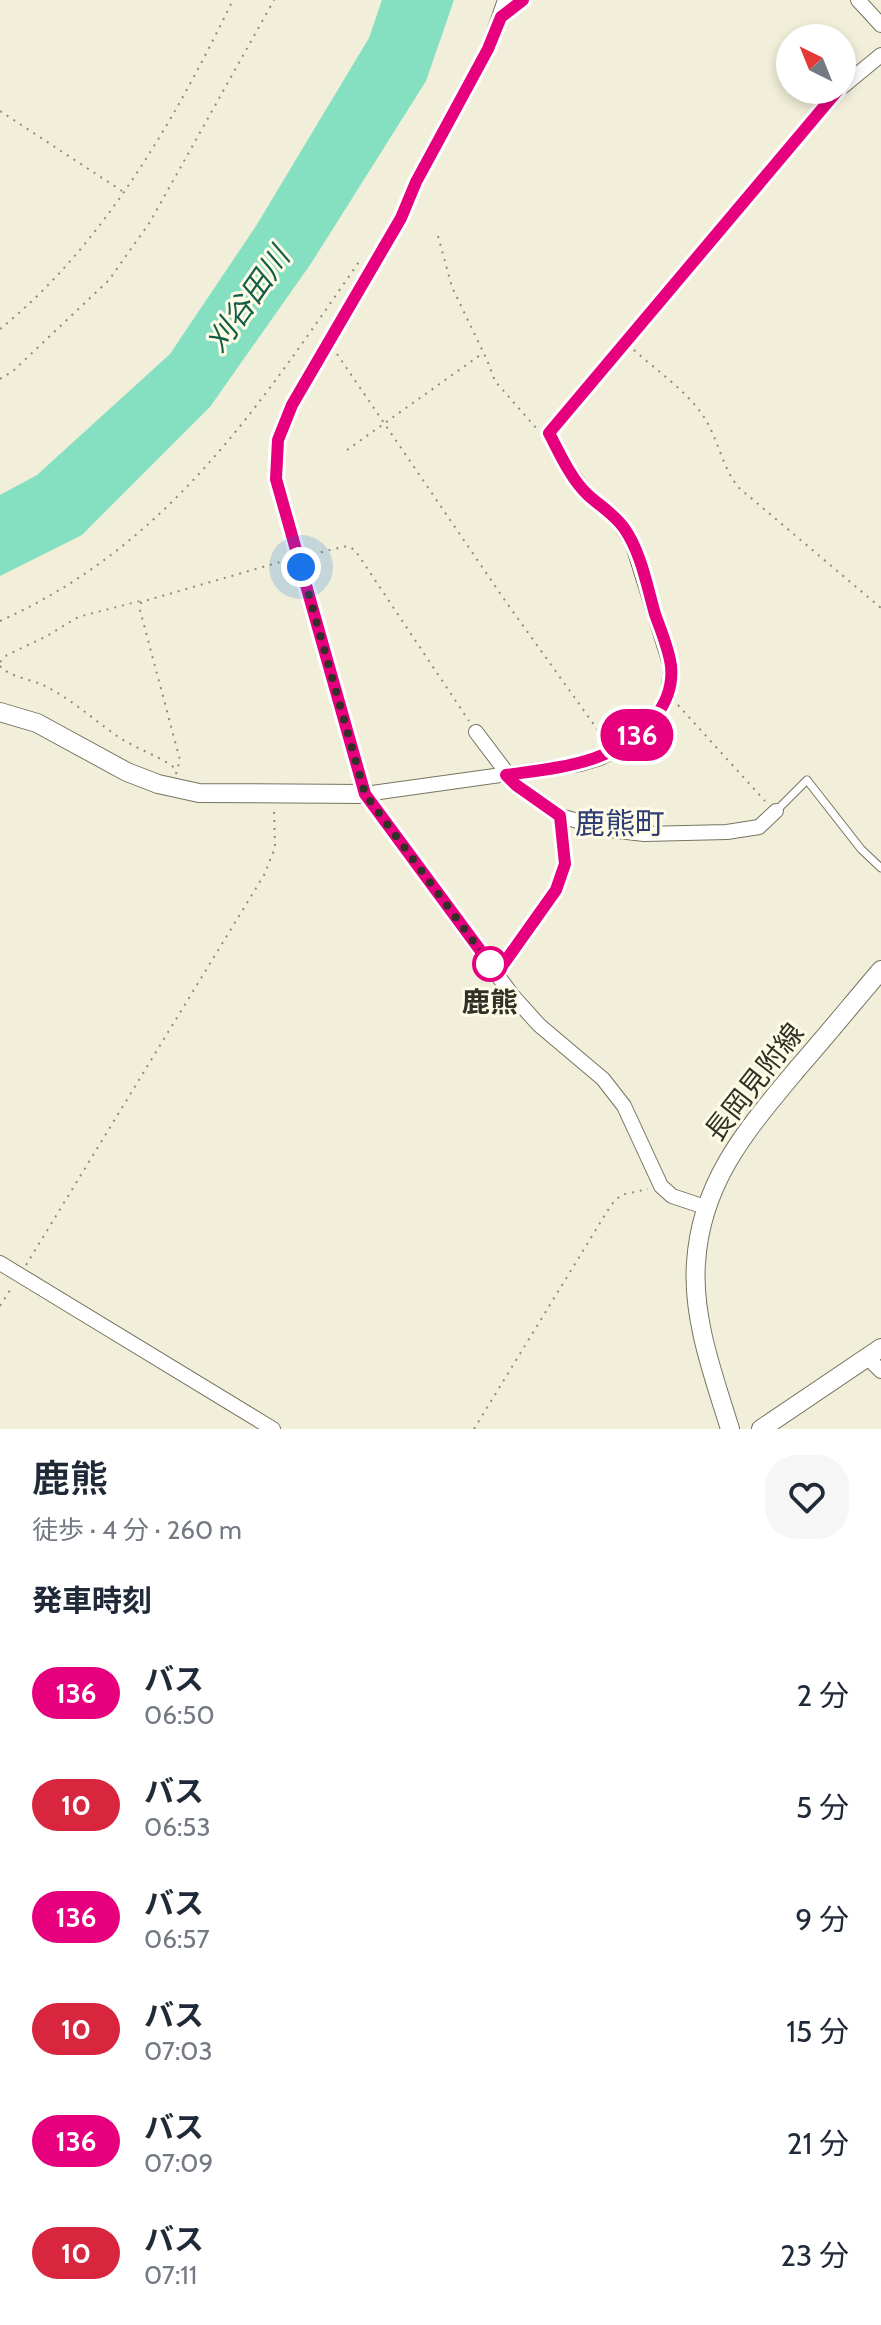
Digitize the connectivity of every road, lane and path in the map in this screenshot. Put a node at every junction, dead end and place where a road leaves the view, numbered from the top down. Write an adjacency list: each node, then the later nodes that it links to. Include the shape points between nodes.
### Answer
1 (233, 0): 12 (path, via 191,86)
2 (274, 0): 19 (path, via 150,222 109,280)
3 (505, 0): 6 (street)
4 (523, 0): 6 (street)
5 (858, 0): 7 (street)
6 (501, 17): 17 (street, via 401,218)
7 (881, 25)
8 (881, 55): 9 (street)
9 (856, 75)
10 (827, 104): 16 (street)
11 (0, 111): 12 (path)
12 (123, 192): 15 (path, via 64,269)
13 (438, 236): 18 (path, via 452,287)
14 (360, 260): 26 (path, via 254,412 172,502 98,566)
15 (0, 329)
16 (625, 343): 21 (street); 25 (path, via 702,414 738,487)
17 (329, 344): 20 (path); 23 (street, via 292,405 278,440 276,479)
18 (484, 353): 20 (path); 21 (path, via 504,395 532,426)
19 (0, 379)
20 (384, 423): 22 (path); 31 (path)
21 (549, 433): 28 (street, via 586,493 616,518 632,542 668,654)
22 (347, 450)
23 (298, 557): 24 (path); 30 (path, via 347,546 355,550); 34 (street)
24 (141, 602): 27 (path, via 78,617 7,655); 33 (path, via 180,760)
25 (881, 608)
26 (0, 621)
27 (0, 664): 33 (path, via 6,673 44,685 120,738 164,760)
28 (668, 696): 31 (street, via 650,723); 36 (path)
29 (0, 712): 33 (main road, via 37,723 127,772)
30 (476, 732): 32 (street)
31 (614, 751): 32 (street, via 580,764)
32 (506, 775): 34 (street); 37 (street)
33 (175, 779): 35 (main road, via 199,793)
34 (365, 794): 35 (main road); 40 (street)
35 (273, 795): 44 (path, via 275,848 264,875)
36 (776, 811): 37 (street, via 759,827 644,834); 38 (lane, via 807,780)
37 (560, 816): 40 (lane, via 565,864 556,890)
38 (881, 868)
39 (881, 970): 42 (main road, 長岡見附線, via 752,1123)
40 (497, 973): 41 (street, via 539,1025 603,1079 624,1106)
41 (661, 1186): 42 (street, via 672,1196); 50 (path, via 621,1195 611,1205)
42 (705, 1207): 48 (main road, 長岡見附線, via 695,1265 697,1297)
43 (0, 1263): 44 (street)
44 (20, 1274): 45 (path); 49 (street)
45 (0, 1306)
46 (874, 1352): 47 (street); 51 (main road)
47 (881, 1371)
48 (726, 1427)
49 (273, 1429)
50 (474, 1429)
51 (761, 1429)

